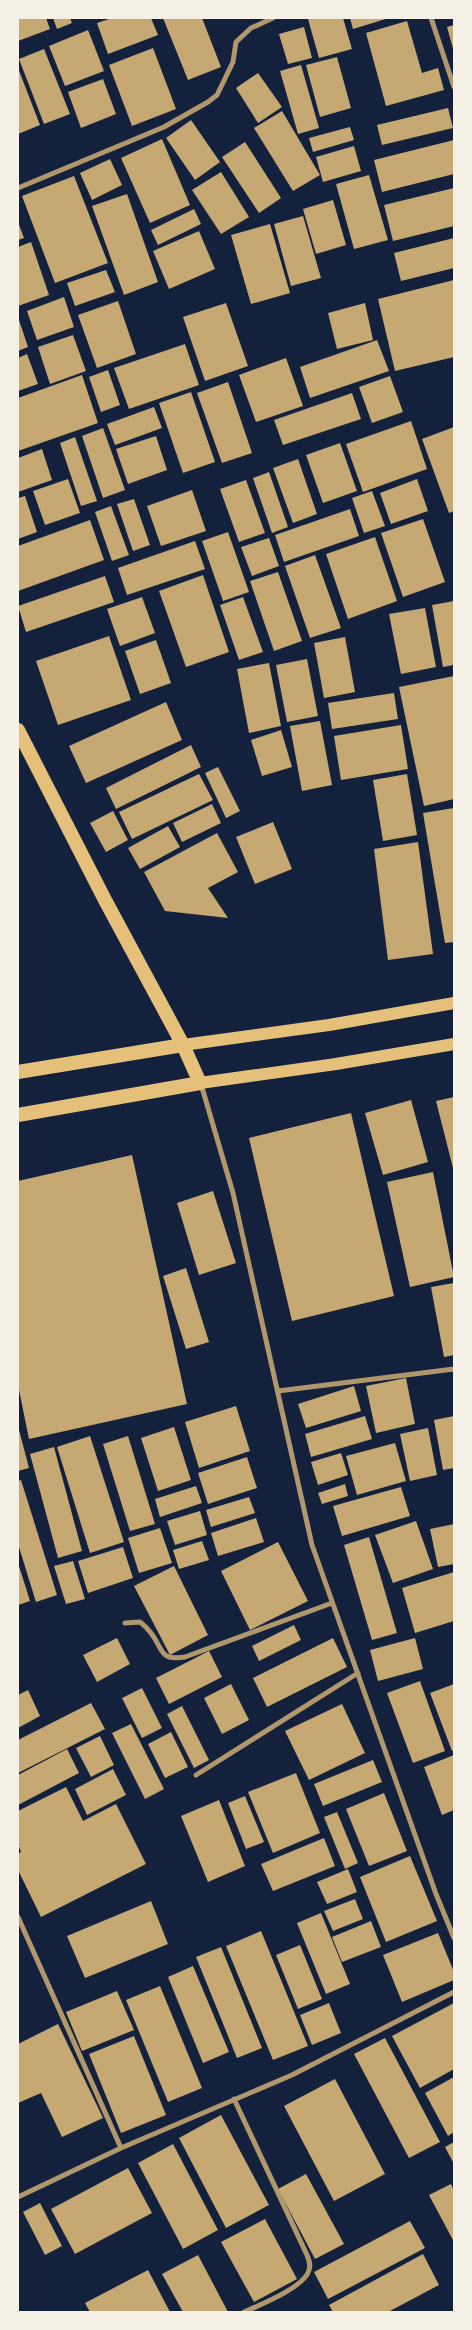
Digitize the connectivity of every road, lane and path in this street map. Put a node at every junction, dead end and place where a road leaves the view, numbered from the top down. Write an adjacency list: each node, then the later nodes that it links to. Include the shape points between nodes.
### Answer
1 (274, 18): 4 (street, via 251,28 236,42 233,62 217,95 208,102 164,127)
2 (431, 18): 3 (street)
3 (454, 86)
4 (18, 188)
5 (18, 730): 8 (highway)
6 (454, 1003): 8 (main road, via 329,1025)
7 (454, 1044): 10 (main road)
8 (183, 1045): 9 (highway); 10 (highway)
9 (18, 1072)
10 (200, 1083): 11 (highway); 13 (street, via 233,1193)
11 (18, 1115)
12 (454, 1369): 13 (street)
13 (278, 1391): 14 (street, via 312,1545)
14 (332, 1603): 15 (street, via 173,1659 162,1654 151,1633 140,1622); 16 (street)
15 (125, 1623)
16 (358, 1673): 17 (street); 19 (street)
17 (196, 1774)
18 (18, 1917): 22 (street)
19 (454, 1938)
20 (454, 1992): 21 (street, via 292,2075)
21 (234, 2099): 22 (street); 24 (street, via 310,2265 309,2272 299,2284)
22 (121, 2148): 23 (street)
23 (18, 2197)
24 (244, 2312)

